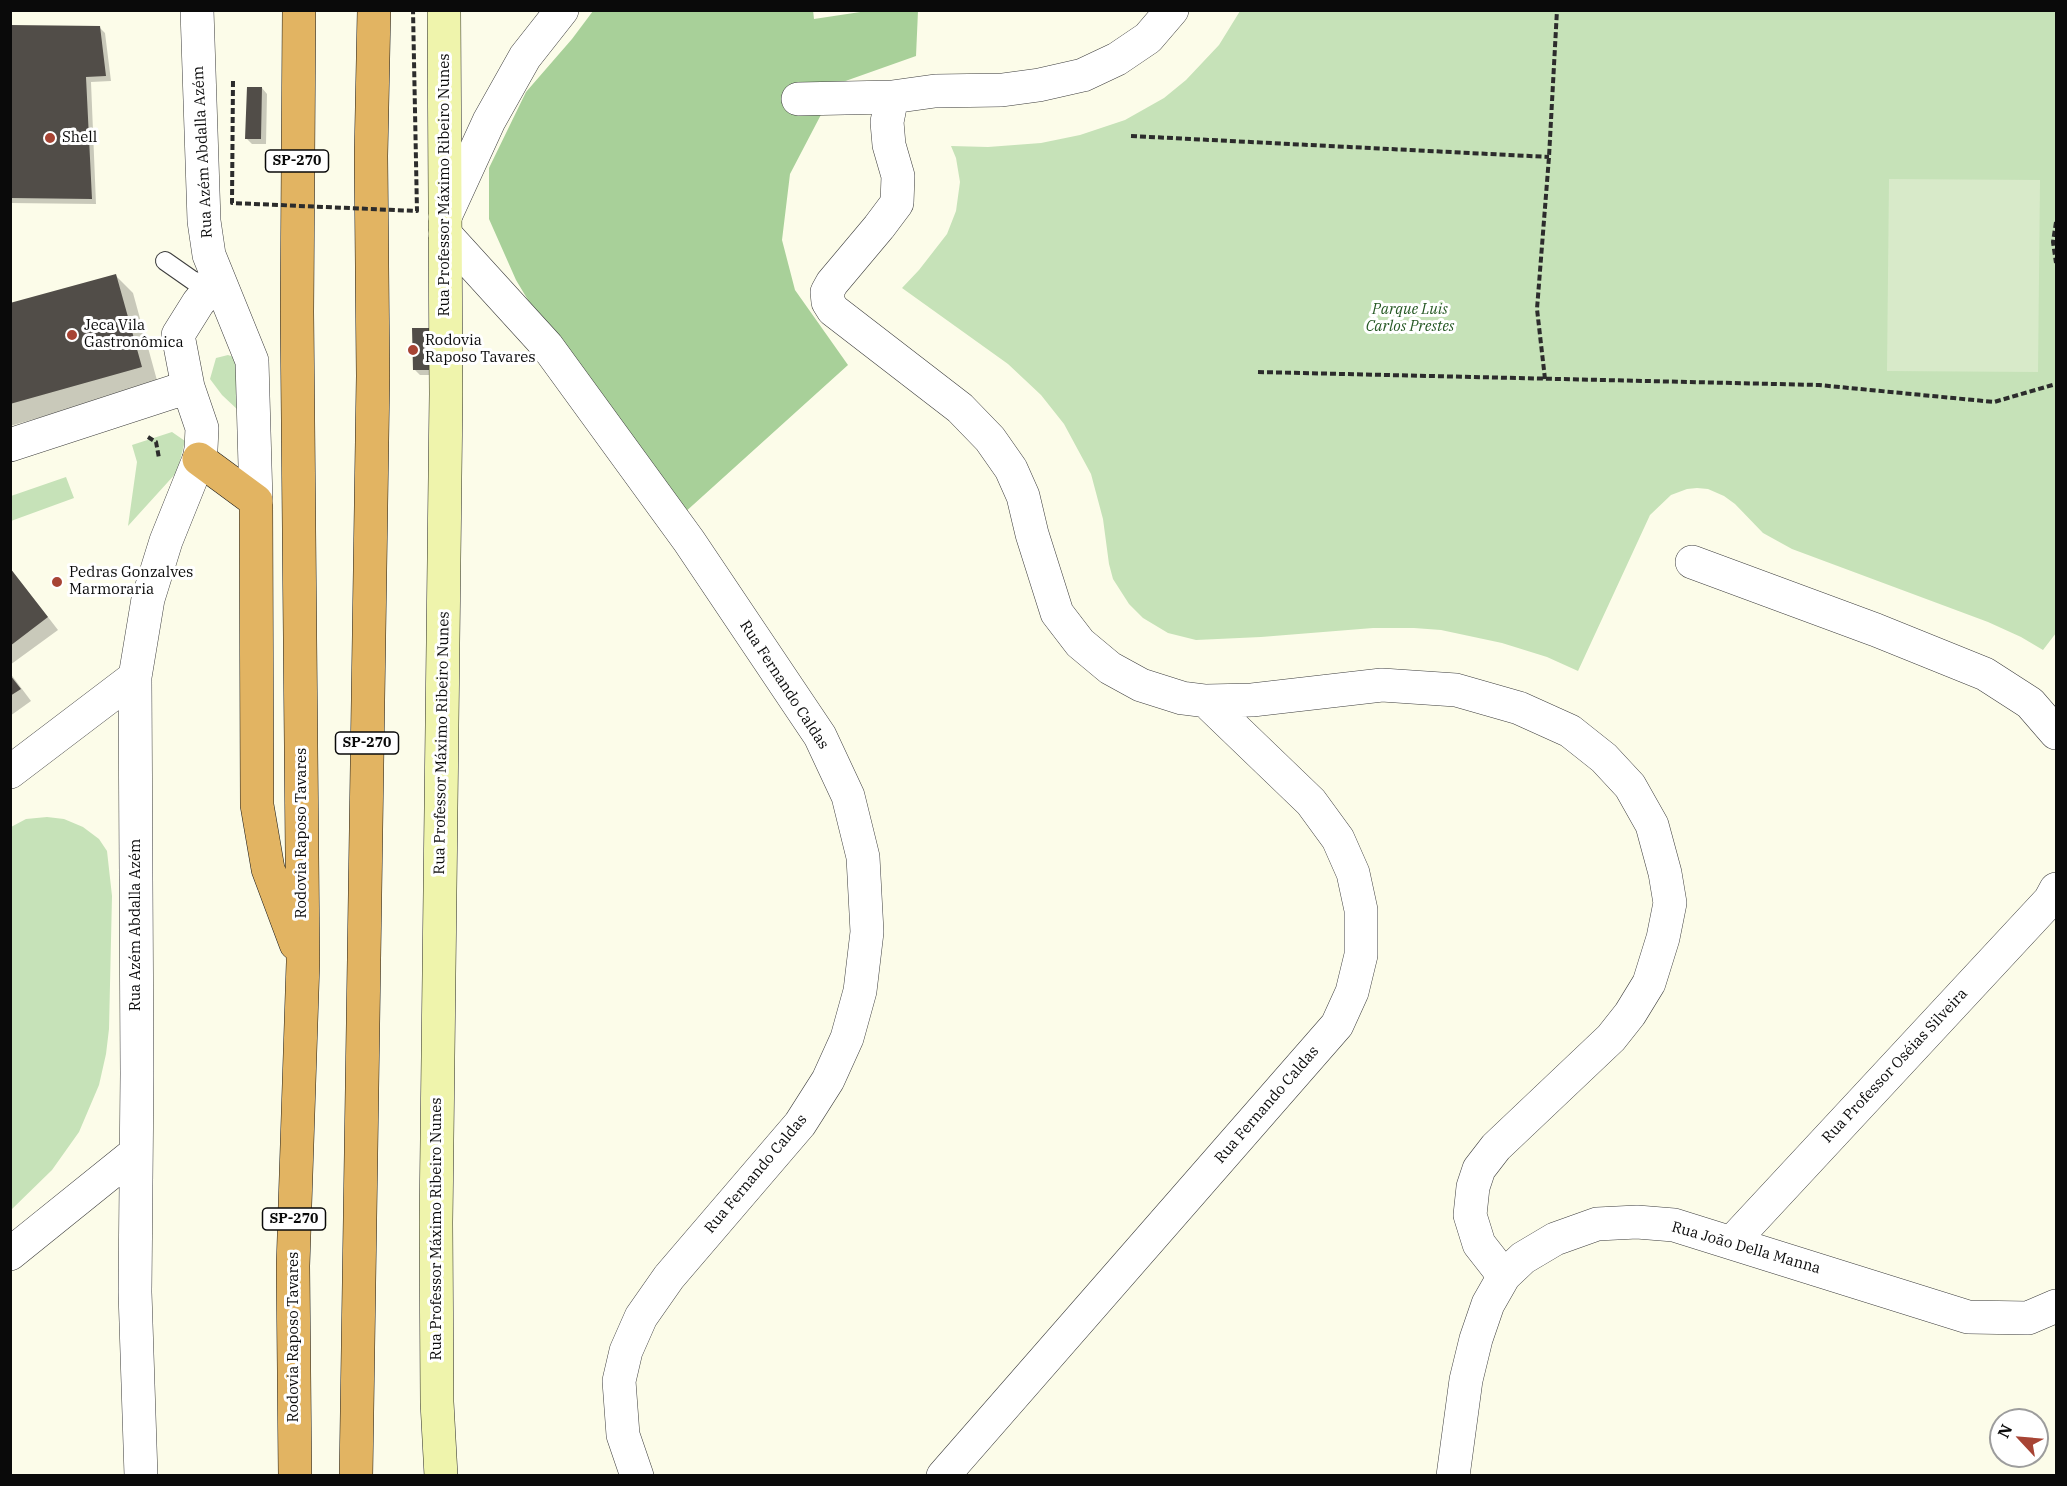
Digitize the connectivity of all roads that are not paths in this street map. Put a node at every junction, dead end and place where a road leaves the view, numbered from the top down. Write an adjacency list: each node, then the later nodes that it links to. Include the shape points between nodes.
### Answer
1 (197, 10): 11 (street, Rua Azém Abdalla Azém, via 204,221 209,255)
2 (299, 10): 22 (highway, Rodovia Raposo Tavares / SP-270, via 297,312)
3 (374, 10): 30 (highway, SP-270, via 373,376)
4 (444, 10): 9 (main road, Rua Professor Máximo Ribeiro Nunes)
5 (562, 10): 9 (street, via 525,57 489,121)
6 (1172, 10): 7 (street, via 1148,38 1083,75 1002,90 934,91)
7 (892, 97): 8 (street); 18 (street, via 887,122 898,176 897,203 832,284 827,292 828,302 833,310 960,408 990,439 1011,469 1023,496 1057,614 1080,643 1110,668 1141,686)
8 (798, 99)
9 (445, 225): 31 (main road, Rua Professor Máximo Ribeiro Nunes, via 436,1222); 32 (street, Rua Fernando Caldas, via 547,346 689,541 820,736 848,796 863,857 867,932 860,991 847,1038 828,1080 800,1124 669,1277 640,1317 626,1351 619,1381 623,1435)
10 (165, 261): 11 (lane, via 195,282)
11 (218, 279): 12 (street, Rua Azém Abdalla Azém, via 178,335); 15 (street, Rua Azém Abdalla Azém, via 252,360)
12 (188, 387): 13 (street); 14 (street, Rua Azém Abdalla Azém, via 201,428)
13 (10, 445)
14 (199, 459): 15 (highway); 17 (street, Rua Azém Abdalla Azém, via 151,590)
15 (256, 501): 22 (highway, via 257,805 268,869)
16 (1692, 562): 19 (street, via 1985,674 2030,703)
17 (135, 677): 20 (street); 23 (street, Rua Azém Abdalla Azém)
18 (1206, 701): 26 (street, via 1252,700 1382,685 1456,690 1519,708 1570,731 1604,758 1630,786 1652,825 1670,903 1648,983 1611,1038 1496,1146 1479,1169 1473,1187 1470,1215 1479,1244); 33 (street, Rua Fernando Caldas, via 1311,802 1338,839 1353,873 1361,910 1361,955 1352,992 1337,1025)
19 (2056, 733)
20 (10, 772)
21 (2056, 889): 24 (street, Rua Professor Oséias Silveira, via 2050,900)
22 (303, 962): 29 (highway, Rodovia Raposo Tavares / SP-270, via 293,1266)
23 (135, 1154): 25 (street); 28 (street, Rua Azém Abdalla Azém)
24 (1732, 1242): 26 (street, Rua João Della Manna, via 1674,1225 1597,1224 1555,1239 1523,1258); 27 (street, Rua João Della Manna, via 1968,1317 2028,1318)
25 (10, 1254)
26 (1504, 1276): 34 (street, Rua João Della Manna, via 1488,1304 1476,1339 1466,1380)
27 (2056, 1306)
28 (141, 1476)
29 (295, 1476)
30 (356, 1476)
31 (441, 1476)
32 (637, 1476)
33 (943, 1476)
34 (1453, 1476)

